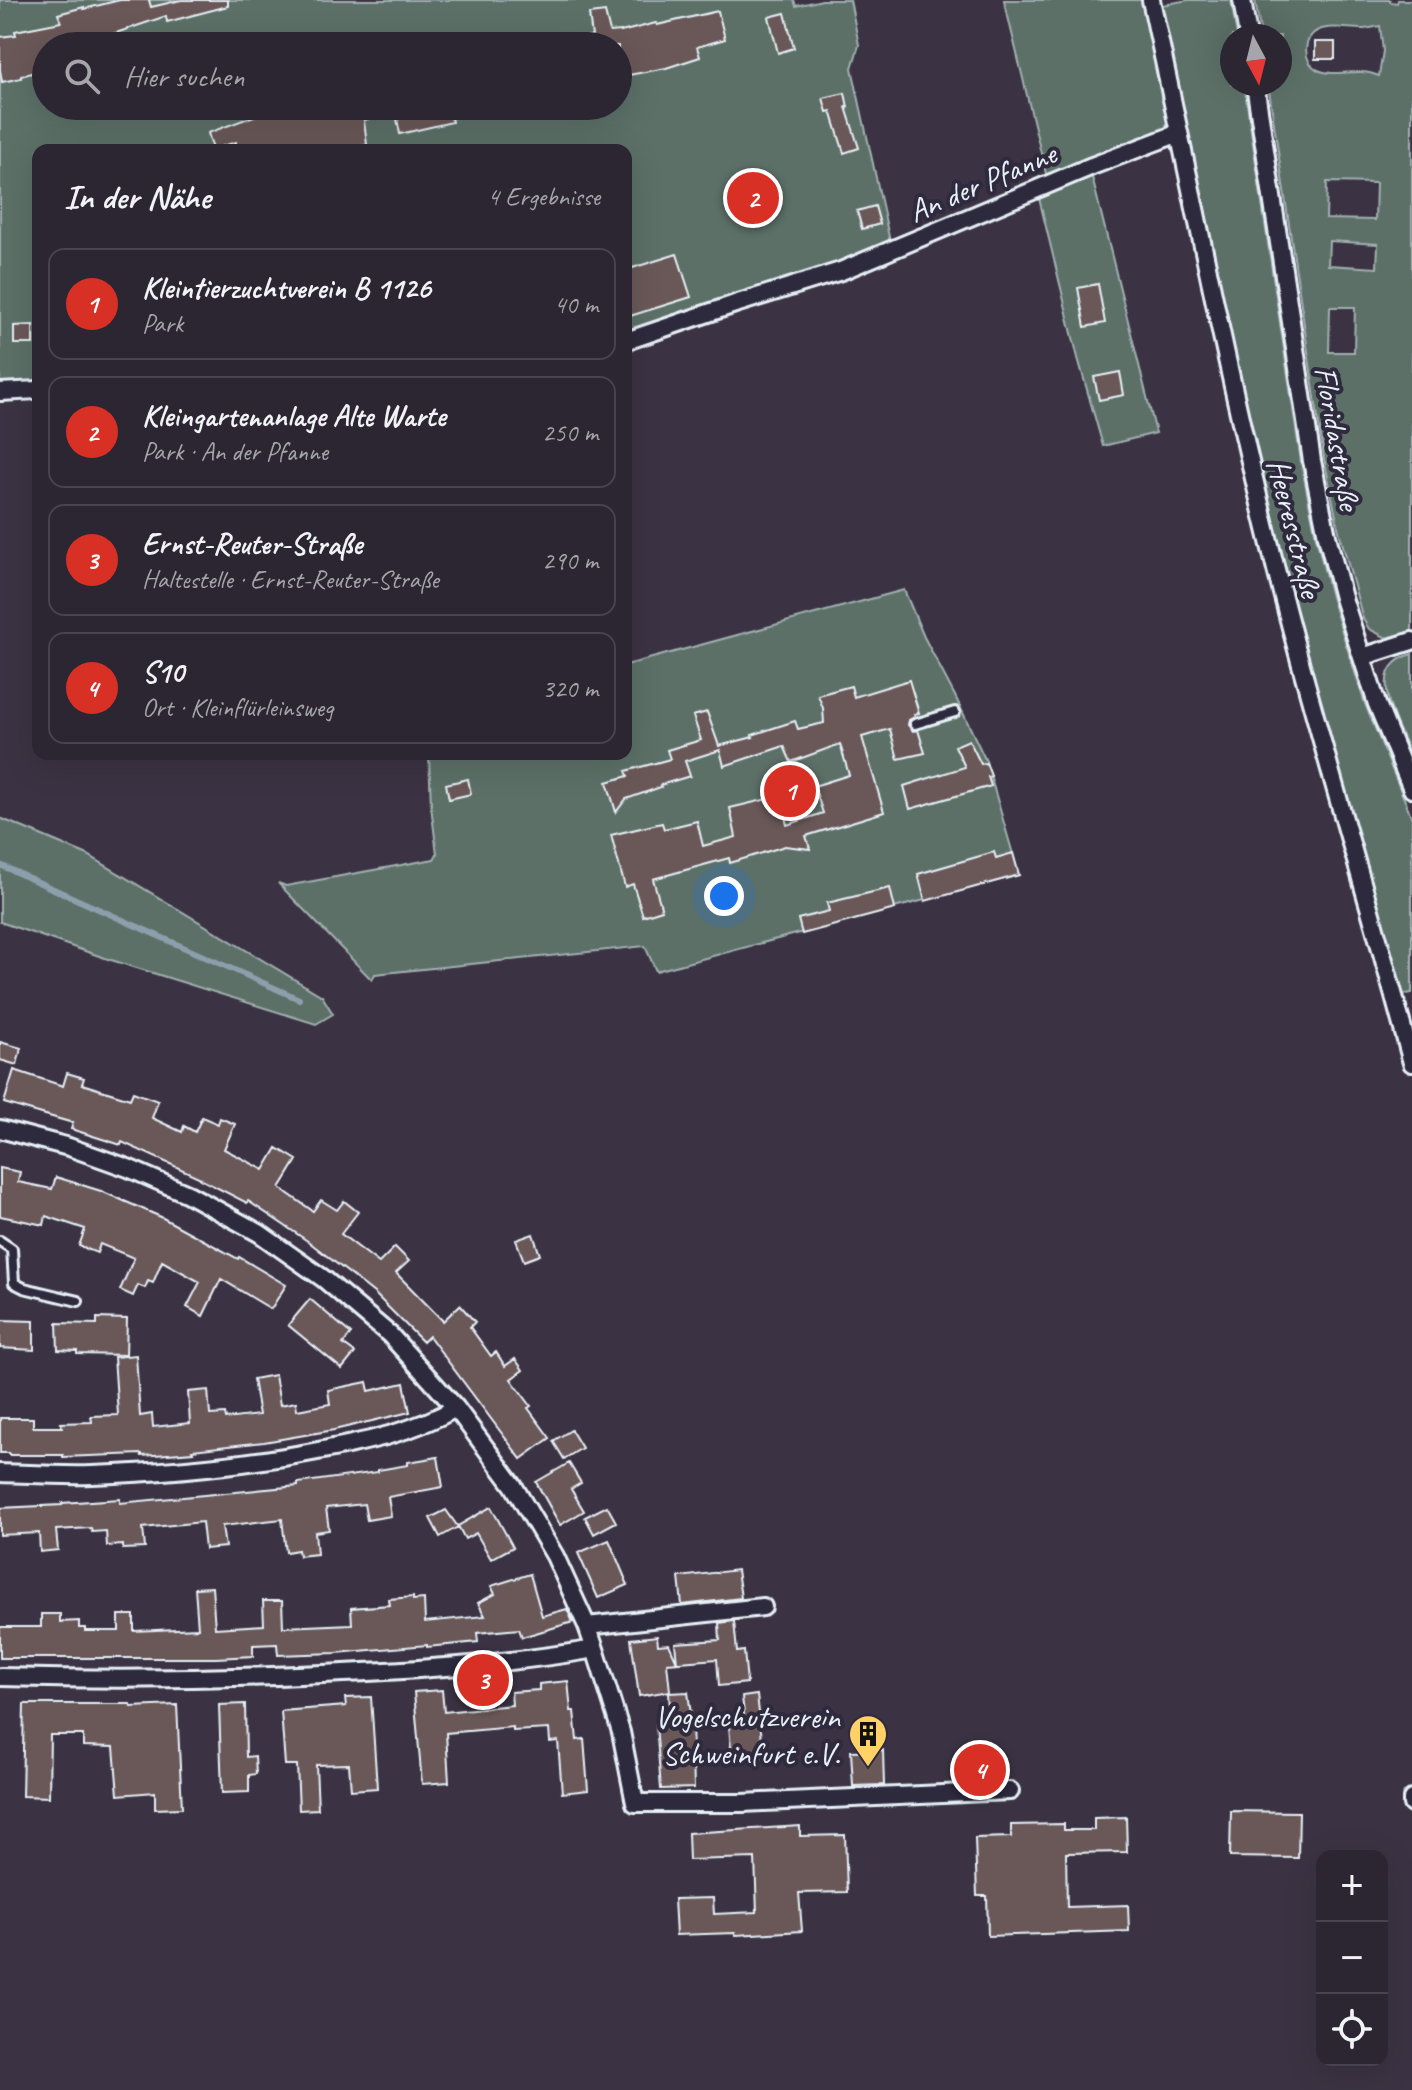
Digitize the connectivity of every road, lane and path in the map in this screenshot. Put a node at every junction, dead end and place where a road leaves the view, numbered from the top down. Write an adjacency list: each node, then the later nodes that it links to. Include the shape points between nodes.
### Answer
1 (1151, 0): 5 (street, Heeresstraße)
2 (1242, 0): 3 (street)
3 (1246, 24)
4 (1257, 96): 10 (street, Floridastraße, via 1312,461 1327,536)
5 (1179, 133): 6 (street, An der Pfanne, via 841,271); 14 (street, Heeresstraße, via 1276,570)
6 (632, 339)
7 (32, 390): 8 (street)
8 (0, 392)
9 (1412, 641): 10 (street)
10 (1362, 657): 13 (street, Floridastraße)
11 (955, 712): 12 (lane)
12 (915, 724)
13 (1412, 789)
14 (1412, 1063)
15 (0, 1129): 18 (street, via 128,1168 259,1233 390,1335)
16 (0, 1241): 17 (lane, via 12,1249 14,1283)
17 (78, 1301)
18 (456, 1408): 19 (street, via 431,1422 367,1442 286,1457 199,1469); 21 (street, via 513,1485 555,1556)
19 (0, 1473)
20 (763, 1607): 21 (street)
21 (587, 1626): 22 (street)
22 (595, 1649): 23 (street, via 534,1660 362,1672 157,1679); 24 (street, via 621,1732 635,1803)
23 (0, 1677)
24 (1010, 1791)

